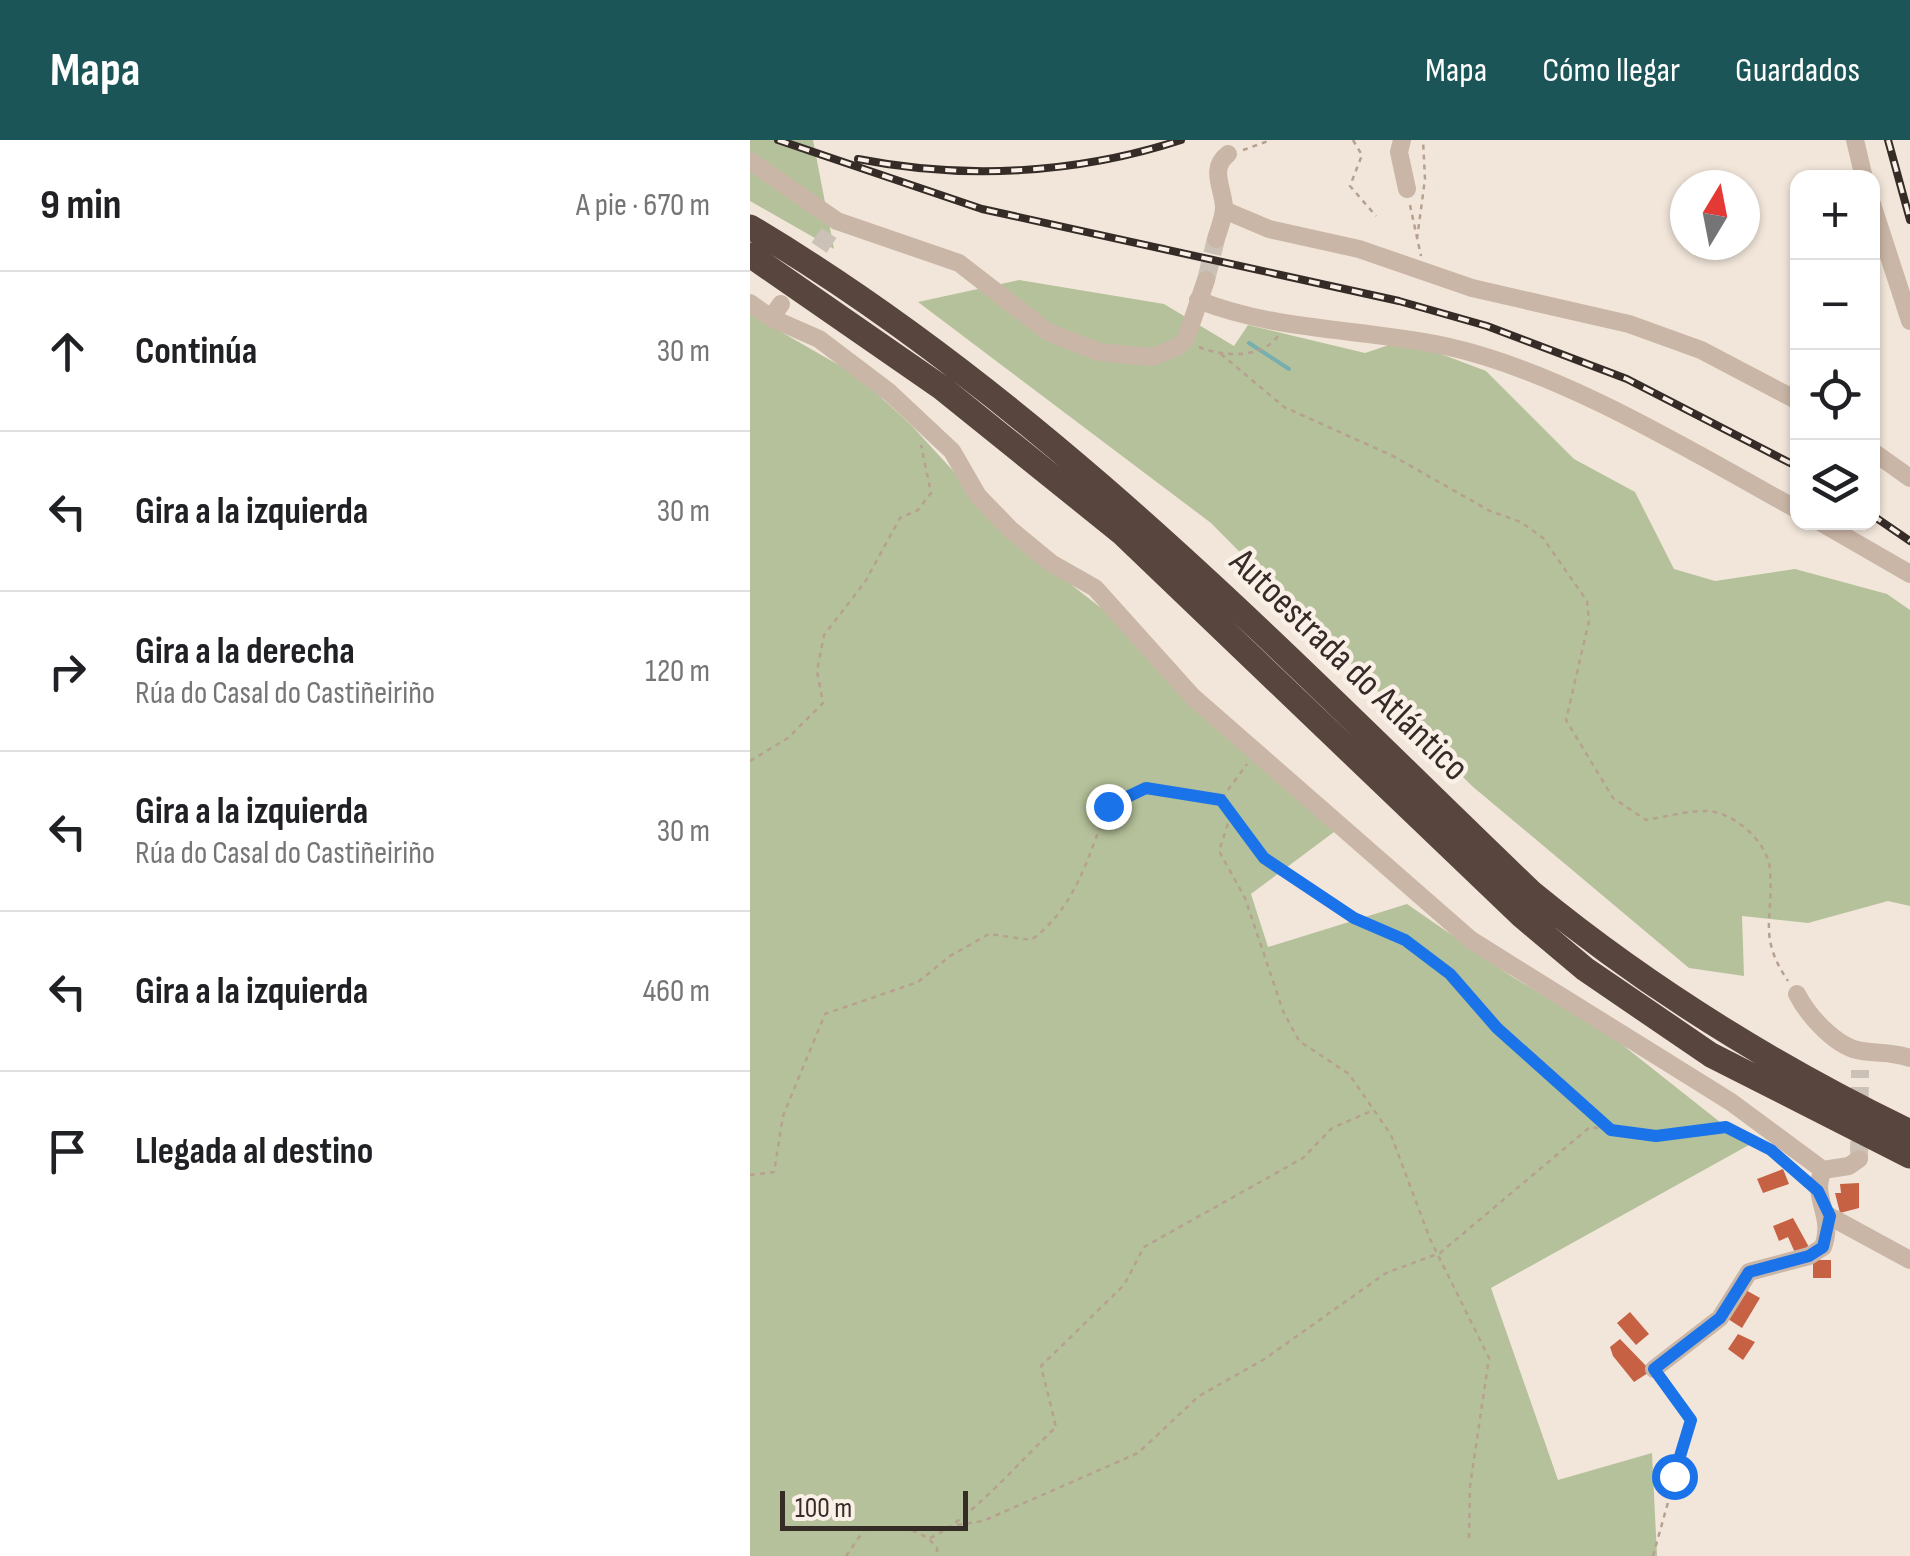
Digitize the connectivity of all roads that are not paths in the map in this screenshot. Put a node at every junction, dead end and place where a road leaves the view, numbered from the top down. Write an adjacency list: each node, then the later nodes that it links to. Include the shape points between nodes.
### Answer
1 (1402, 140): 6 (street)
2 (1854, 140): 5 (street)
3 (1228, 154): 7 (street, via 1217,172)
4 (750, 161): 14 (street, via 833,227 959,263 1048,332 1099,352 1152,357 1186,339)
5 (1862, 170)
6 (1407, 189)
7 (1224, 210): 10 (street); 16 (street, via 1472,288 1569,307 1671,338)
8 (750, 228): 24 (highway, Autoestrada do Atlántico, via 954,367 1135,514 1532,894 1595,945 1800,1078)
9 (1880, 229): 15 (street)
10 (1216, 238)
11 (750, 255): 25 (highway, Autoestrada do Atlántico, via 942,388 1122,534 1585,969 1710,1055)
12 (1206, 280): 14 (street)
13 (750, 303): 27 (street, via 776,311 835,350 918,420 952,451 978,496 1011,530 1095,588 1161,664 1471,940 1731,1102)
14 (1197, 303): 19 (street, via 1246,318 1444,346 1504,363)
15 (1910, 321)
16 (1790, 397)
17 (1880, 456): 18 (street)
18 (1910, 478)
19 (1790, 506)
20 (1834, 530): 21 (street)
21 (1910, 574)
22 (1797, 994): 23 (street, via 1809,1018 1860,1061 1886,1049)
23 (1910, 1058)
24 (1910, 1132)
25 (1910, 1156)
26 (1859, 1159): 27 (street)
27 (1823, 1170): 28 (street, via 1818,1191)
28 (1830, 1216): 29 (street); 30 (street, via 1823,1247 1749,1272 1720,1318)
29 (1910, 1260)
30 (1654, 1369)

